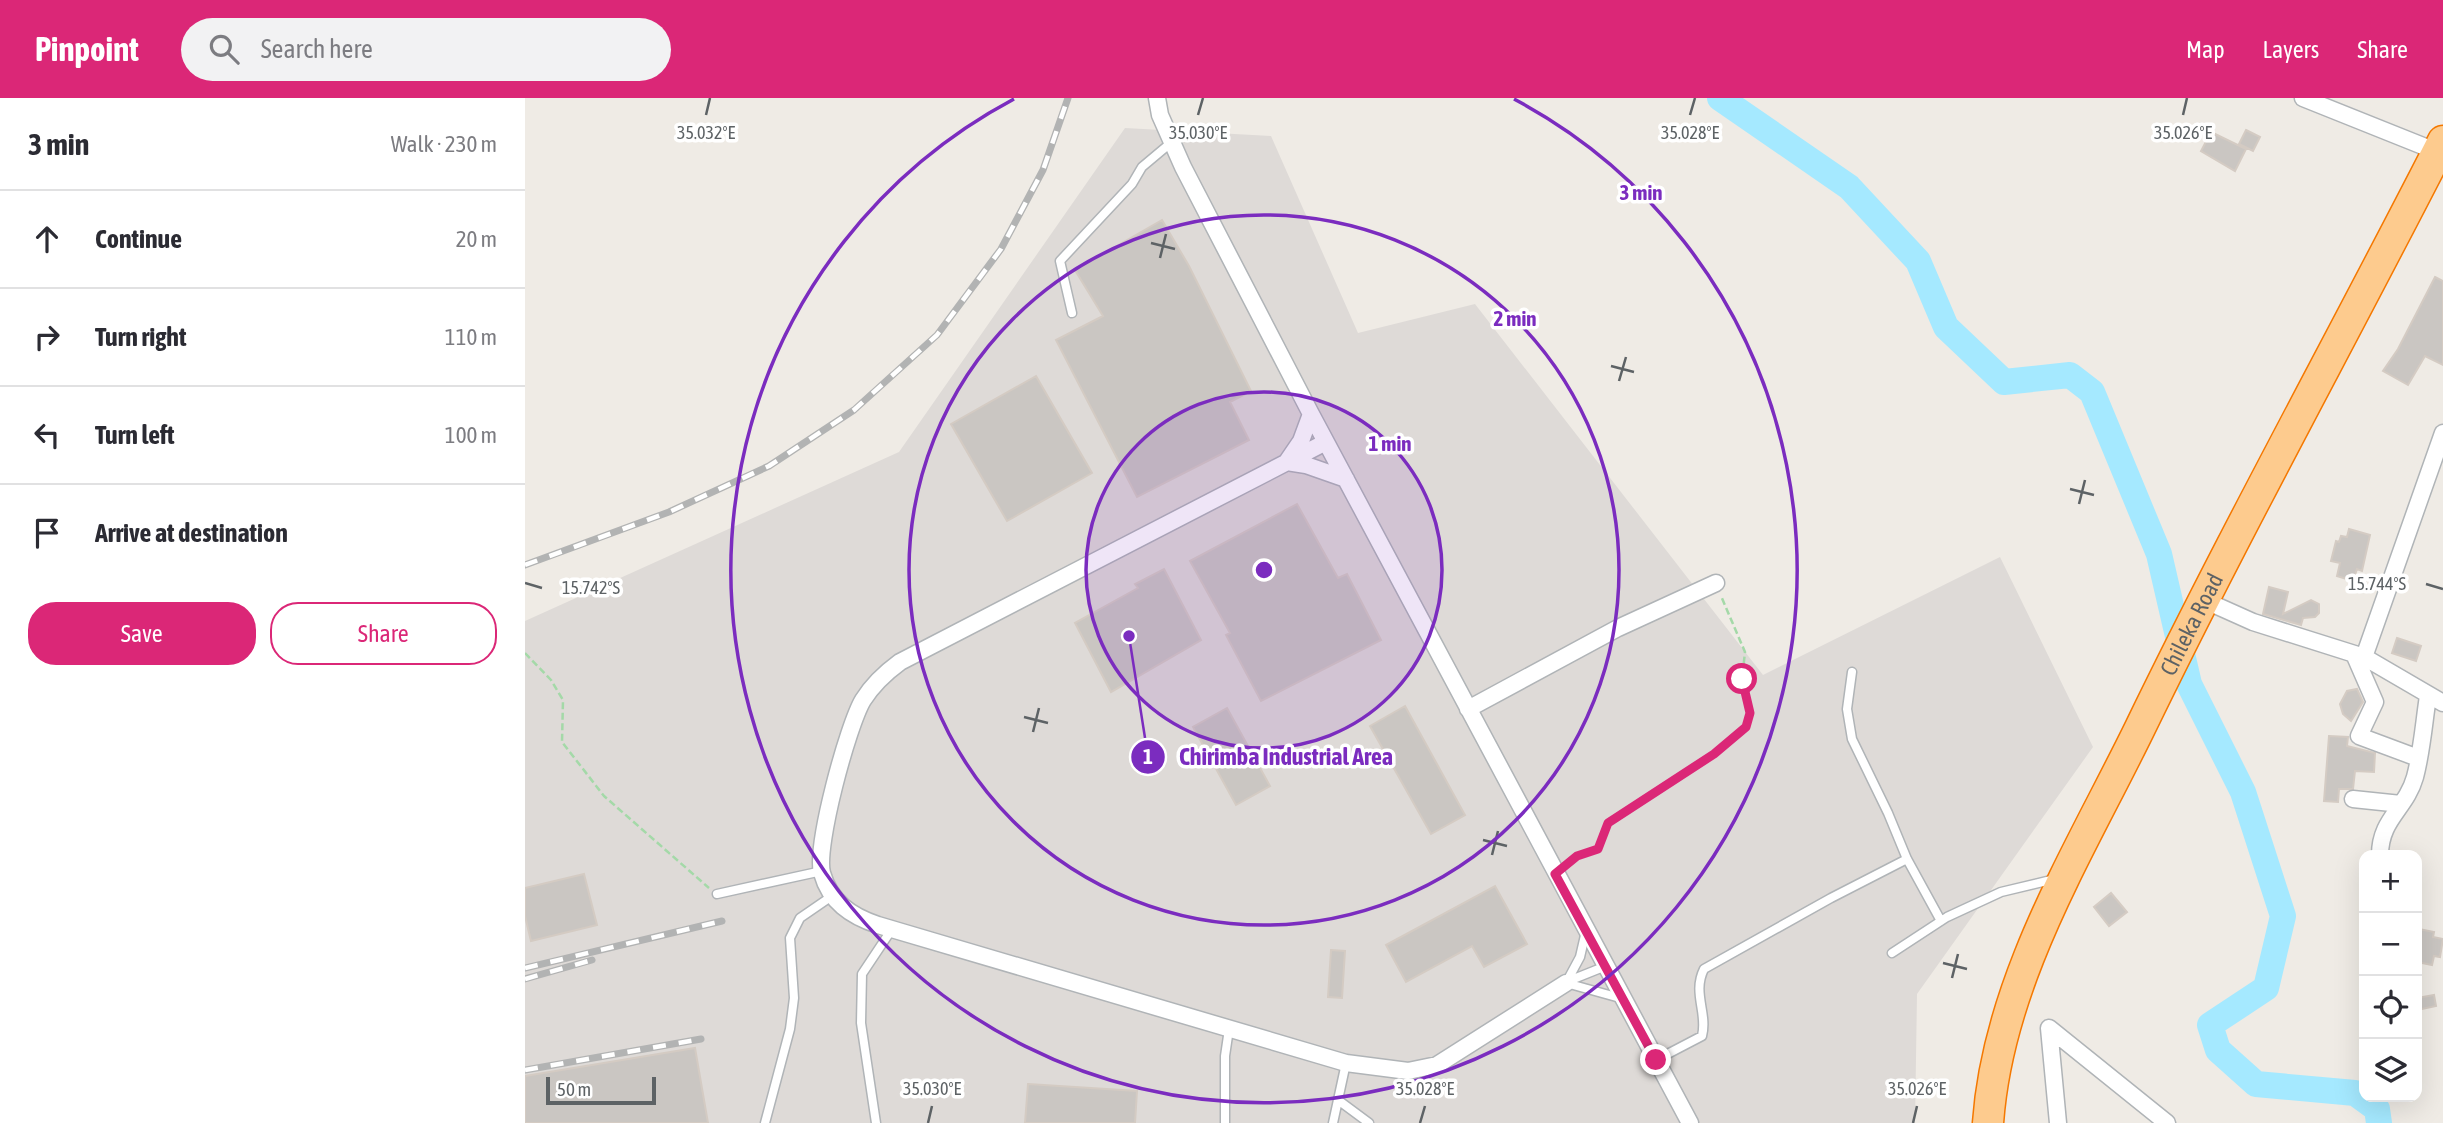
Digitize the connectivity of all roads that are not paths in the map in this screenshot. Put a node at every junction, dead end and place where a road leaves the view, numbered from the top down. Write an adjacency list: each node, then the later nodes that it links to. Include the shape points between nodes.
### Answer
1 (1157, 98): 3 (street)
2 (2302, 98): 4 (street)
3 (1173, 141): 5 (lane, via 1148,159 1132,184 1060,261); 6 (street, via 1182,167)
4 (2441, 156): 12 (highway, Chileka Road)
5 (1072, 313)
6 (1311, 414): 8 (street); 9 (street)
7 (2443, 433): 13 (street)
8 (1326, 442): 9 (street); 10 (street)
9 (1287, 462): 10 (street); 23 (street, via 900,662 878,679 861,702 845,745 822,847)
10 (1346, 480): 17 (street)
11 (1716, 583): 17 (street, via 1630,622)
12 (2205, 614): 13 (street, via 2253,622); 14 (highway, Chileka Road)
13 (2359, 655): 16 (street); 18 (street, via 2375,702 2359,736)
14 (2174, 671): 24 (highway, Chileka Road); 45 (highway, via 2041,976 2010,1081)
15 (1852, 672): 22 (lane, via 1847,709 1852,739)
16 (2436, 699): 18 (street)
17 (1468, 709): 29 (street)
18 (2418, 758): 20 (street, via 2415,777)
19 (2353, 799): 20 (street)
20 (2401, 804): 21 (street, via 2385,825)
21 (2381, 850)
22 (1907, 859): 27 (lane); 35 (lane, via 1705,969 1698,993 1702,1036)
23 (821, 871): 25 (lane); 26 (street)
24 (2065, 877): 27 (lane, via 2001,892); 44 (highway, Chileka Road, via 2008,1020)
25 (717, 894)
26 (832, 896): 28 (street, via 859,919); 39 (lane, via 800,918 790,938 794,998 790,1029)
27 (1941, 921): 30 (lane)
28 (892, 929): 34 (street); 38 (lane, via 862,974 861,1023)
29 (1586, 931): 31 (street); 32 (lane, via 1580,957)
30 (1892, 953)
31 (1606, 966): 32 (lane); 33 (street)
32 (1566, 983): 33 (lane); 36 (street, via 1437,1065 1408,1071)
33 (1623, 999): 35 (street)
34 (1229, 1029): 36 (street); 40 (lane)
35 (1656, 1060): 43 (street)
36 (1346, 1063): 37 (lane)
37 (1338, 1100): 41 (lane); 42 (lane)
38 (878, 1121)
39 (765, 1123)
40 (1225, 1123)
41 (1333, 1123)
42 (1369, 1123)
43 (1690, 1123)
44 (1988, 1123)
45 (2007, 1123)
46 (2058, 1123): 47 (street, via 2049,1028)
47 (2167, 1123)

